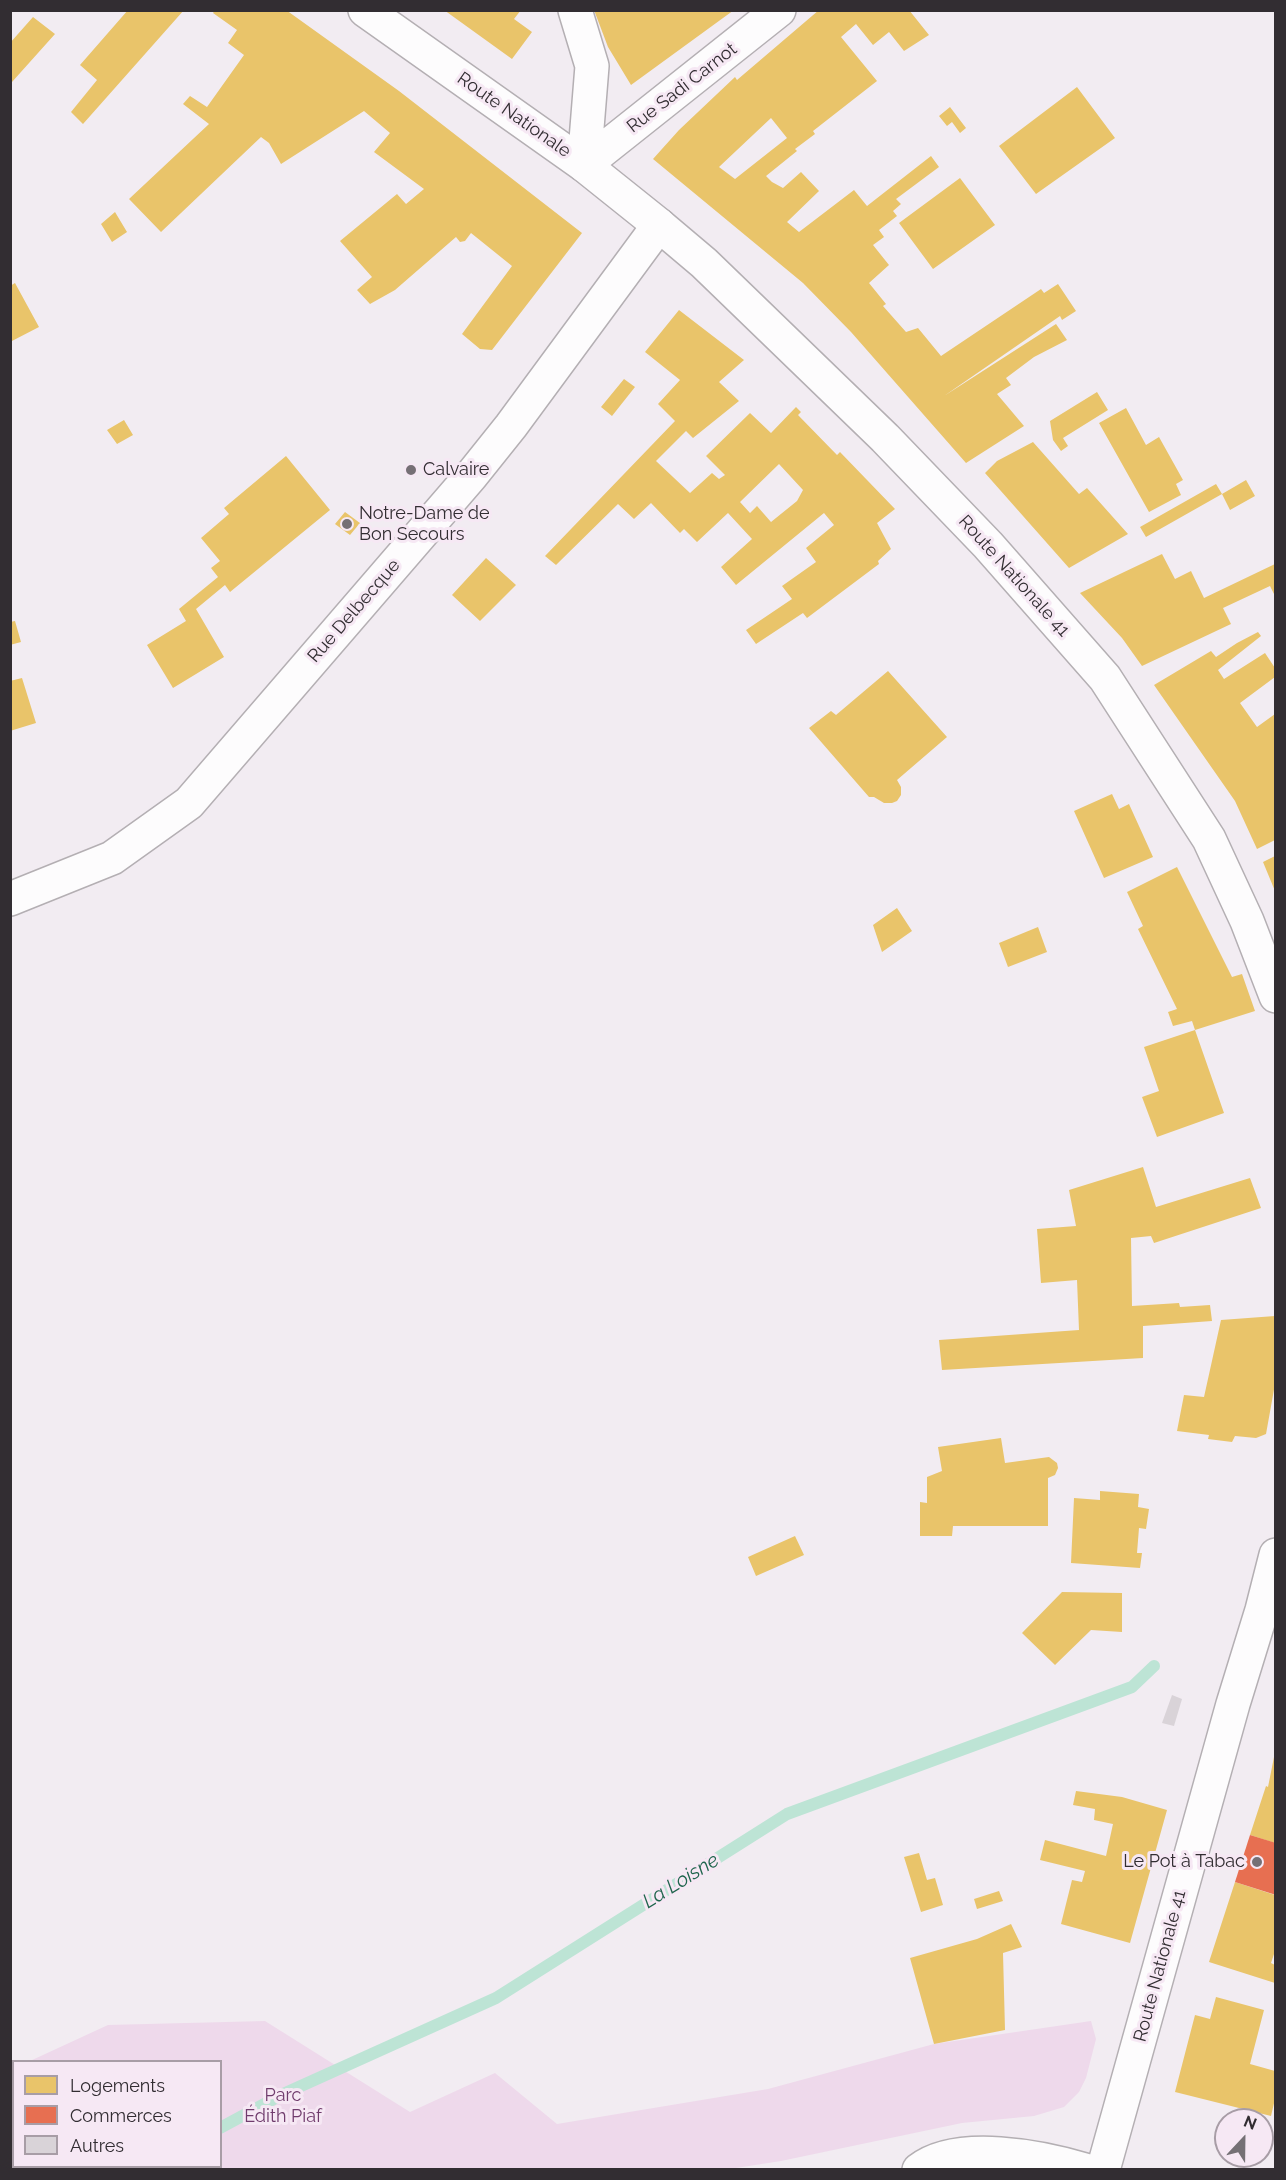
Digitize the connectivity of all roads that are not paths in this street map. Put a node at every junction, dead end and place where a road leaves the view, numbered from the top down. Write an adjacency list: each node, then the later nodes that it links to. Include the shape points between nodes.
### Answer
1 (365, 10): 4 (main road, Route Nationale)
2 (575, 10): 4 (main road, via 592,66)
3 (779, 10): 4 (main road, Rue Sadi Carnot)
4 (584, 165): 5 (main road, Route Nationale)
5 (659, 225): 6 (main road, Rue Delbecque, via 471,476 189,803 112,858); 7 (main road, Route Nationale 41, via 704,263 885,438 988,545 1105,678 1209,839 1247,921)
6 (10, 899)
7 (1275, 996)
8 (1275, 1555): 11 (main road, Route Nationale 41)
9 (919, 2169): 10 (main road, via 927,2163 967,2153 1032,2157)
10 (1085, 2169)
11 (1103, 2169)

